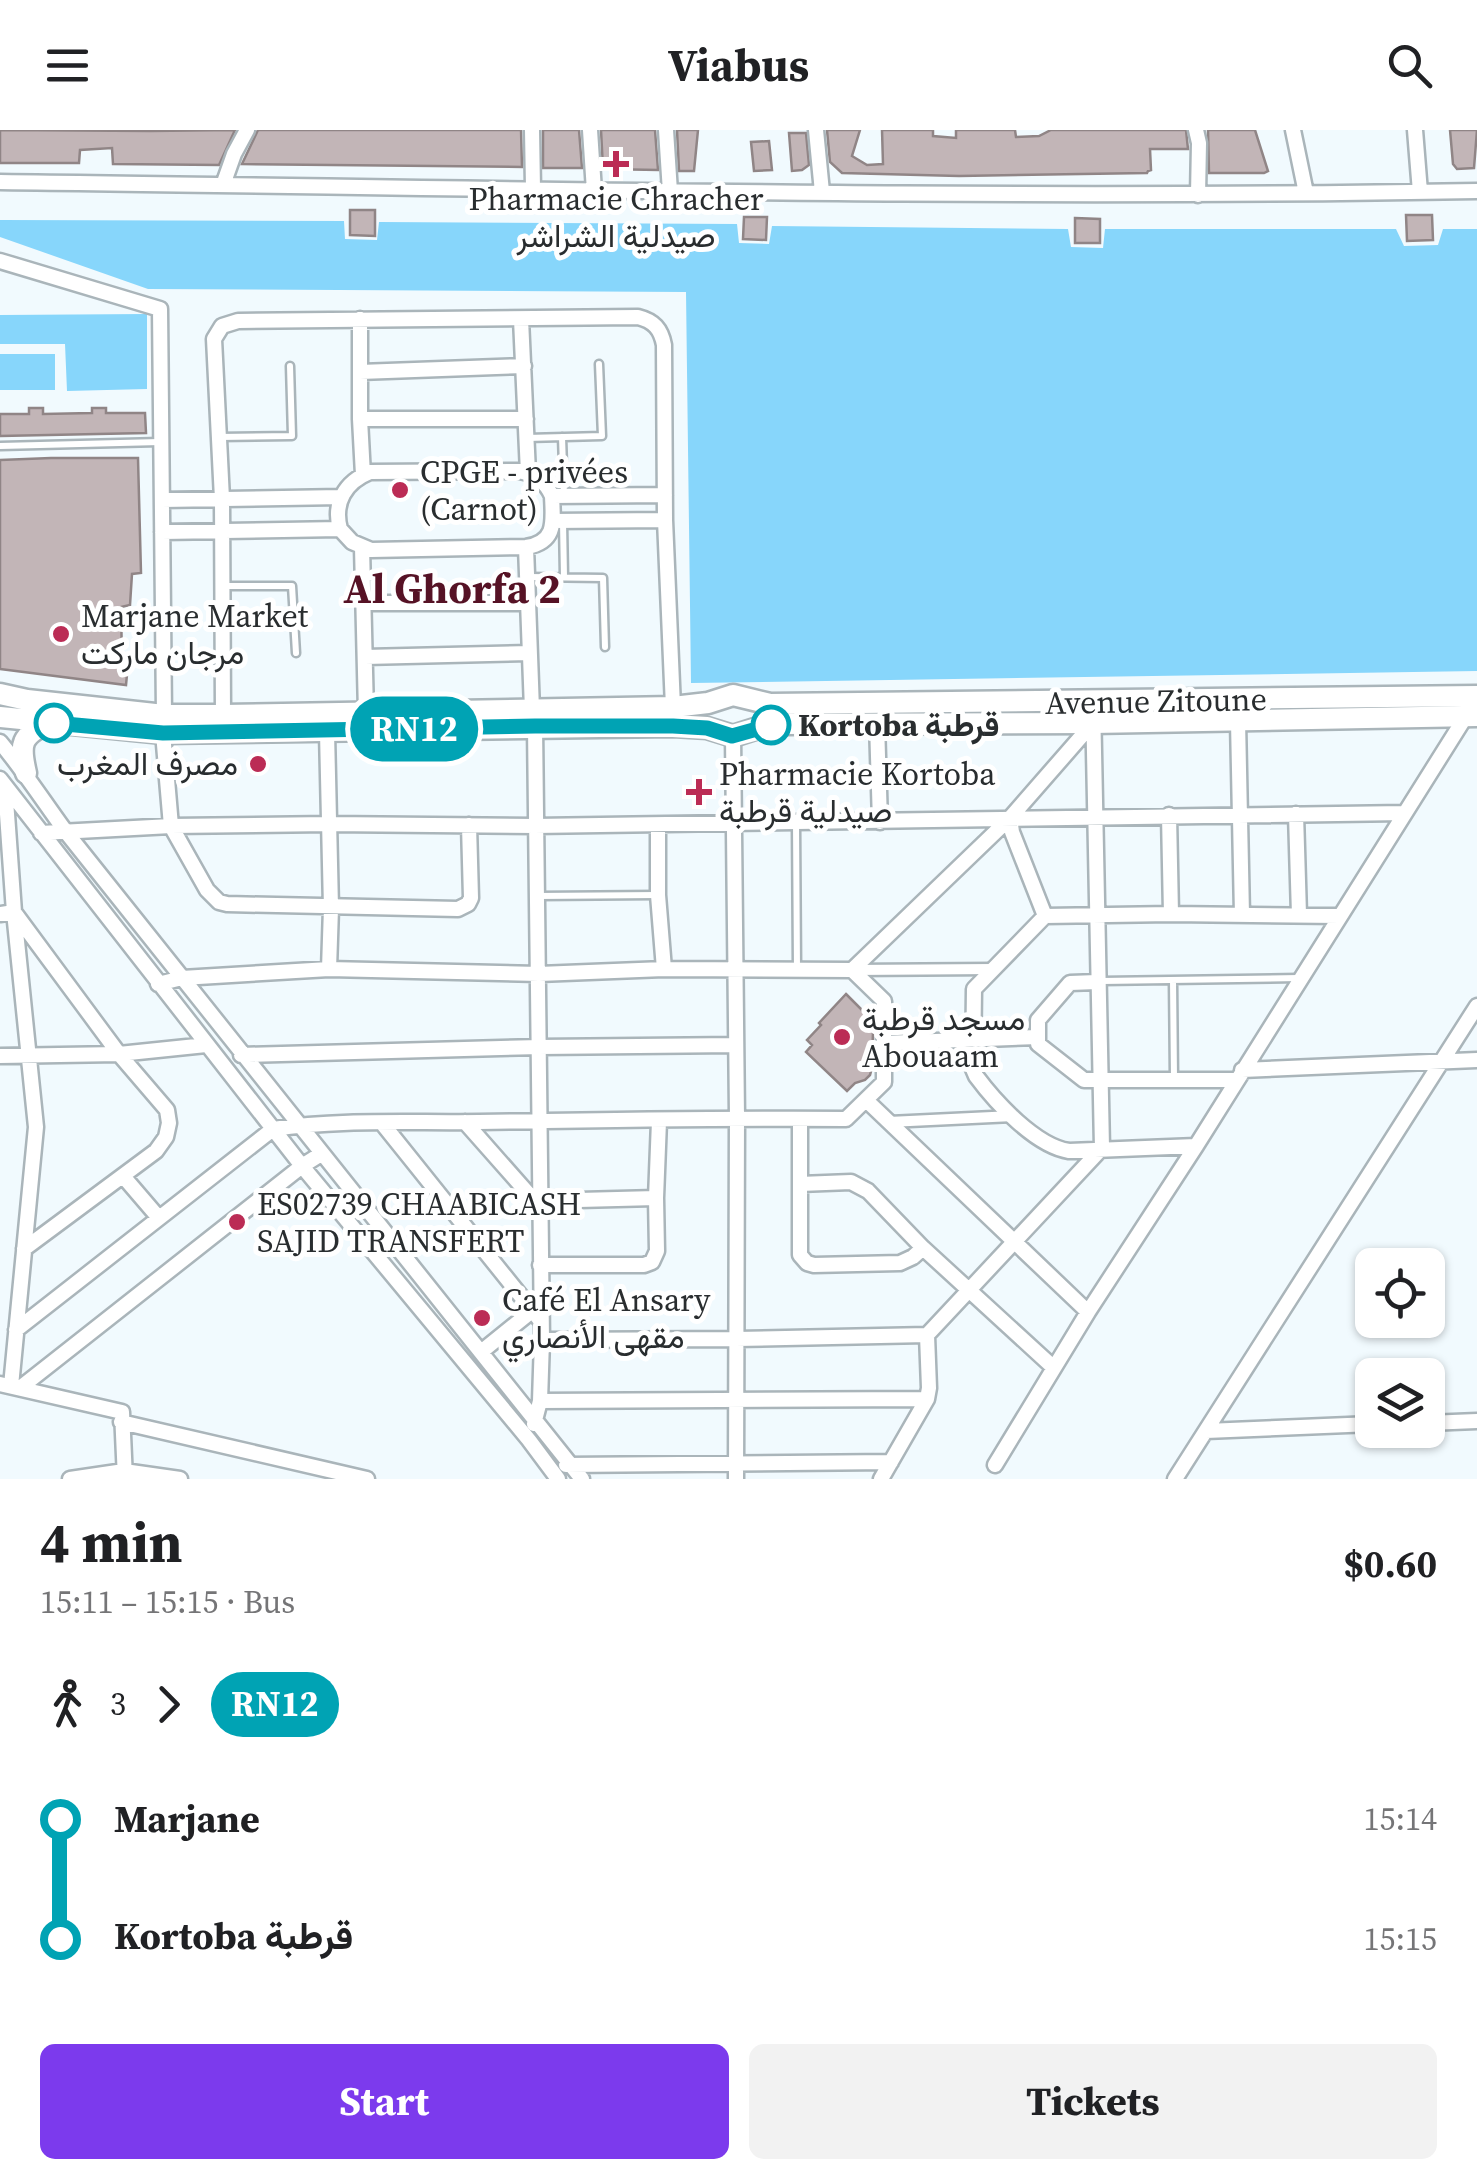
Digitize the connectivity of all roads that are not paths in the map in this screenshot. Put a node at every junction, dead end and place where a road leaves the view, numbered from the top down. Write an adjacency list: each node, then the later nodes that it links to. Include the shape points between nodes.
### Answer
1 (247, 130): 10 (street)
2 (532, 130): 11 (street)
3 (590, 130): 13 (street)
4 (666, 130): 14 (street)
5 (816, 130): 15 (street)
6 (1196, 130): 18 (street)
7 (1415, 130): 16 (street)
8 (1293, 131): 17 (street)
9 (0, 182): 10 (street)
10 (223, 185): 11 (street)
11 (533, 188): 13 (street)
12 (1477, 189): 16 (street)
13 (594, 191): 14 (street)
14 (670, 192): 15 (street)
15 (822, 192): 18 (street)
16 (1420, 192): 17 (street)
17 (1306, 193): 18 (street)
18 (1198, 195)
19 (0, 260): 31 (street, via 160,310)
20 (360, 319): 21 (street); 25 (street); 28 (street, via 222,326 214,339)
21 (522, 319): 24 (street); 35 (street, via 638,318 658,329 664,345)
22 (599, 364): 29 (lane, via 602,436)
23 (290, 366): 28 (lane, via 292,436)
24 (524, 366): 25 (street); 27 (street)
25 (360, 372): 26 (street)
26 (360, 418): 27 (street); 34 (street)
27 (526, 420): 30 (street)
28 (219, 437): 38 (street)
29 (562, 437): 30 (lane); 36 (lane)
30 (527, 438): 33 (street)
31 (161, 442): 32 (lane); 39 (street)
32 (0, 446)
33 (528, 473): 34 (street); 36 (street)
34 (363, 475): 37 (street)
35 (665, 495): 36 (street); 40 (street)
36 (558, 496): 41 (street)
37 (341, 497): 38 (street); 42 (street)
38 (222, 499): 39 (street); 43 (street)
39 (162, 500): 44 (street)
40 (665, 520): 41 (street); 59 (street)
41 (558, 521): 46 (street, via 543,542); 48 (lane)
42 (340, 529): 43 (street); 45 (street)
43 (222, 531): 44 (street); 49 (street)
44 (162, 532): 69 (street)
45 (362, 547): 46 (street); 51 (street)
46 (526, 547): 47 (street)
47 (527, 576): 48 (lane); 50 (street)
48 (564, 577): 52 (lane, via 603,578)
49 (222, 586): 54 (lane, via 292,586); 62 (street)
50 (528, 603): 51 (street); 53 (street)
51 (363, 604): 55 (street)
52 (605, 647)
53 (529, 652): 55 (street); 65 (street)
54 (296, 653)
55 (365, 657): 61 (street)
56 (0, 694): 69 (main road, Avenue Zitoune)
57 (1477, 696): 60 (main road, Avenue Zitoune)
58 (730, 697): 59 (main road, Avenue Zitoune); 60 (main road, Avenue Zitoune, via 770,704); 71 (main road, via 716,703 712,715 716,727); 71 (main road, via 753,712)
59 (673, 706): 65 (main road, Avenue Zitoune)
60 (1093, 712): 66 (main road, Avenue Zitoune); 68 (main road, Avenue Zitoune); 79 (street); 80 (street)
61 (366, 713): 62 (main road, Avenue Zitoune); 65 (main road, Avenue Zitoune)
62 (224, 715): 69 (main road, Avenue Zitoune)
63 (1471, 716): 66 (main road, Avenue Zitoune); 75 (street)
64 (0, 717): 67 (main road, Avenue Zitoune)
65 (534, 718): 70 (main road, Avenue Zitoune); 71 (main road, Avenue Zitoune); 88 (street)
66 (1238, 721): 78 (street)
67 (50, 722): 69 (main road, Avenue Zitoune); 73 (main road, via 24,740)
68 (877, 723): 71 (main road, Avenue Zitoune, via 771,724); 82 (street)
69 (164, 724): 70 (main road, Avenue Zitoune); 86 (street)
70 (326, 732): 84 (street)
71 (733, 733): 83 (street)
72 (0, 742): 73 (street)
73 (26, 773): 89 (street)
74 (2, 782): 90 (street); 94 (street)
75 (1404, 813): 76 (street); 100 (street)
76 (1296, 814): 78 (street); 97 (street)
77 (1169, 815): 78 (street); 79 (street); 95 (street)
78 (1240, 815): 96 (street)
79 (1094, 817): 80 (street); 99 (street)
80 (1010, 818): 82 (street); 98 (street); 106 (street)
81 (796, 822): 82 (street); 83 (street); 105 (lane)
82 (880, 822)
83 (734, 823): 85 (street); 104 (street)
84 (328, 824): 86 (street); 87 (street); 93 (street)
85 (658, 824): 88 (street); 92 (street)
86 (172, 826): 89 (street); 93 (street, via 219,902)
87 (470, 826): 88 (street); 93 (street, via 471,898 464,907)
88 (534, 826): 91 (street)
89 (66, 832): 90 (street); 108 (street)
90 (40, 833): 112 (street)
91 (536, 896): 92 (lane); 107 (street)
92 (658, 896): 102 (street)
93 (331, 908): 101 (street)
94 (7, 913): 120 (street); 123 (street)
95 (1171, 914): 96 (street); 99 (street)
96 (1242, 915): 97 (street)
97 (1299, 915): 100 (street)
98 (1045, 916): 99 (street); 103 (street)
99 (1096, 916): 111 (street)
100 (1339, 916): 109 (street)
101 (329, 969): 107 (street); 108 (street)
102 (664, 969): 104 (street); 107 (street)
103 (994, 969): 106 (street); 115 (street, via 974,989)
104 (735, 970): 105 (street); 118 (street)
105 (797, 970): 106 (street)
106 (852, 970): 116 (street, via 884,1001)
107 (539, 974): 119 (street)
108 (182, 978): 112 (street); 121 (street)
109 (1300, 978): 110 (lane); 126 (street)
110 (1173, 980): 111 (lane); 127 (lane)
111 (1097, 982): 114 (street, via 1070,983 1038,1020); 128 (street)
112 (158, 984): 117 (street)
113 (1477, 1006): 124 (street)
114 (1038, 1037): 115 (street); 128 (street, via 1038,1044 1084,1080)
115 (974, 1041): 116 (street); 130 (street, via 976,1076)
116 (885, 1043): 129 (street, via 884,1082)
117 (206, 1045): 120 (street); 139 (street)
118 (736, 1046): 119 (street); 131 (street)
119 (540, 1047): 121 (street); 135 (street)
120 (119, 1054): 123 (street); 144 (street, via 167,1110 170,1123 156,1150)
121 (241, 1055): 138 (street)
122 (0, 1056): 123 (street)
123 (28, 1056): 151 (street, via 36,1127)
124 (1444, 1060): 125 (street); 126 (street); 171 (street)
125 (1477, 1060)
126 (1240, 1075): 127 (street); 140 (street)
127 (1174, 1079): 128 (street)
128 (1100, 1080): 141 (street)
129 (866, 1100): 132 (street, via 846,1119); 136 (street)
130 (1013, 1116): 136 (street); 141 (street, via 1058,1149)
131 (736, 1117): 132 (street); 133 (street); 159 (street)
132 (800, 1119): 145 (street)
133 (659, 1121): 135 (street); 146 (street)
134 (465, 1122): 135 (street); 137 (street); 147 (street)
135 (540, 1122): 147 (street)
136 (889, 1122): 149 (street)
137 (382, 1123): 138 (street); 155 (street)
138 (298, 1126): 139 (street); 142 (street)
139 (273, 1130): 143 (street); 148 (street)
140 (1196, 1146): 141 (street); 154 (street)
141 (1102, 1148): 149 (street)
142 (321, 1154): 143 (street); 160 (street)
143 (302, 1166): 162 (street); 172 (street)
144 (123, 1176): 148 (street); 151 (street)
145 (800, 1184): 150 (street, via 860,1186); 150 (street, via 800,1255 808,1263 900,1264)
146 (656, 1198): 147 (street); 152 (street, via 658,1251 652,1262)
147 (540, 1204): 152 (street)
148 (159, 1218): 156 (street)
149 (1015, 1242): 153 (street); 154 (street)
150 (923, 1248): 153 (street)
151 (24, 1249): 156 (street)
152 (540, 1266): 155 (street)
153 (968, 1290): 157 (street); 161 (street)
154 (1088, 1312): 161 (street)
155 (537, 1315): 158 (street); 160 (street)
156 (16, 1330): 162 (street)
157 (928, 1335): 159 (street); 163 (street)
158 (542, 1340): 159 (street); 165 (street)
159 (736, 1340): 164 (street)
160 (481, 1352): 166 (street)
161 (1054, 1368): 177 (street)
162 (10, 1386): 168 (street, via 122,1412)
163 (927, 1399): 164 (street); 174 (street)
164 (734, 1401): 165 (street); 173 (street)
165 (540, 1402): 166 (street)
166 (536, 1420): 172 (street); 176 (street)
167 (1477, 1421): 169 (street)
168 (121, 1422): 178 (street); 179 (street)
169 (1445, 1422)
170 (1355, 1425): 171 (street)
171 (1206, 1432): 187 (street)
172 (529, 1440): 175 (street)
173 (736, 1462): 174 (street); 176 (street); 185 (street)
174 (890, 1462): 186 (street)
175 (547, 1464): 176 (street); 183 (street)
176 (571, 1465): 184 (street)
177 (994, 1465)
178 (124, 1475): 180 (street); 181 (street)
179 (342, 1476): 182 (street)
180 (70, 1479)
181 (180, 1479)
182 (367, 1479)
183 (558, 1479)
184 (582, 1479)
185 (736, 1479)
186 (880, 1479)
187 (1176, 1479)

